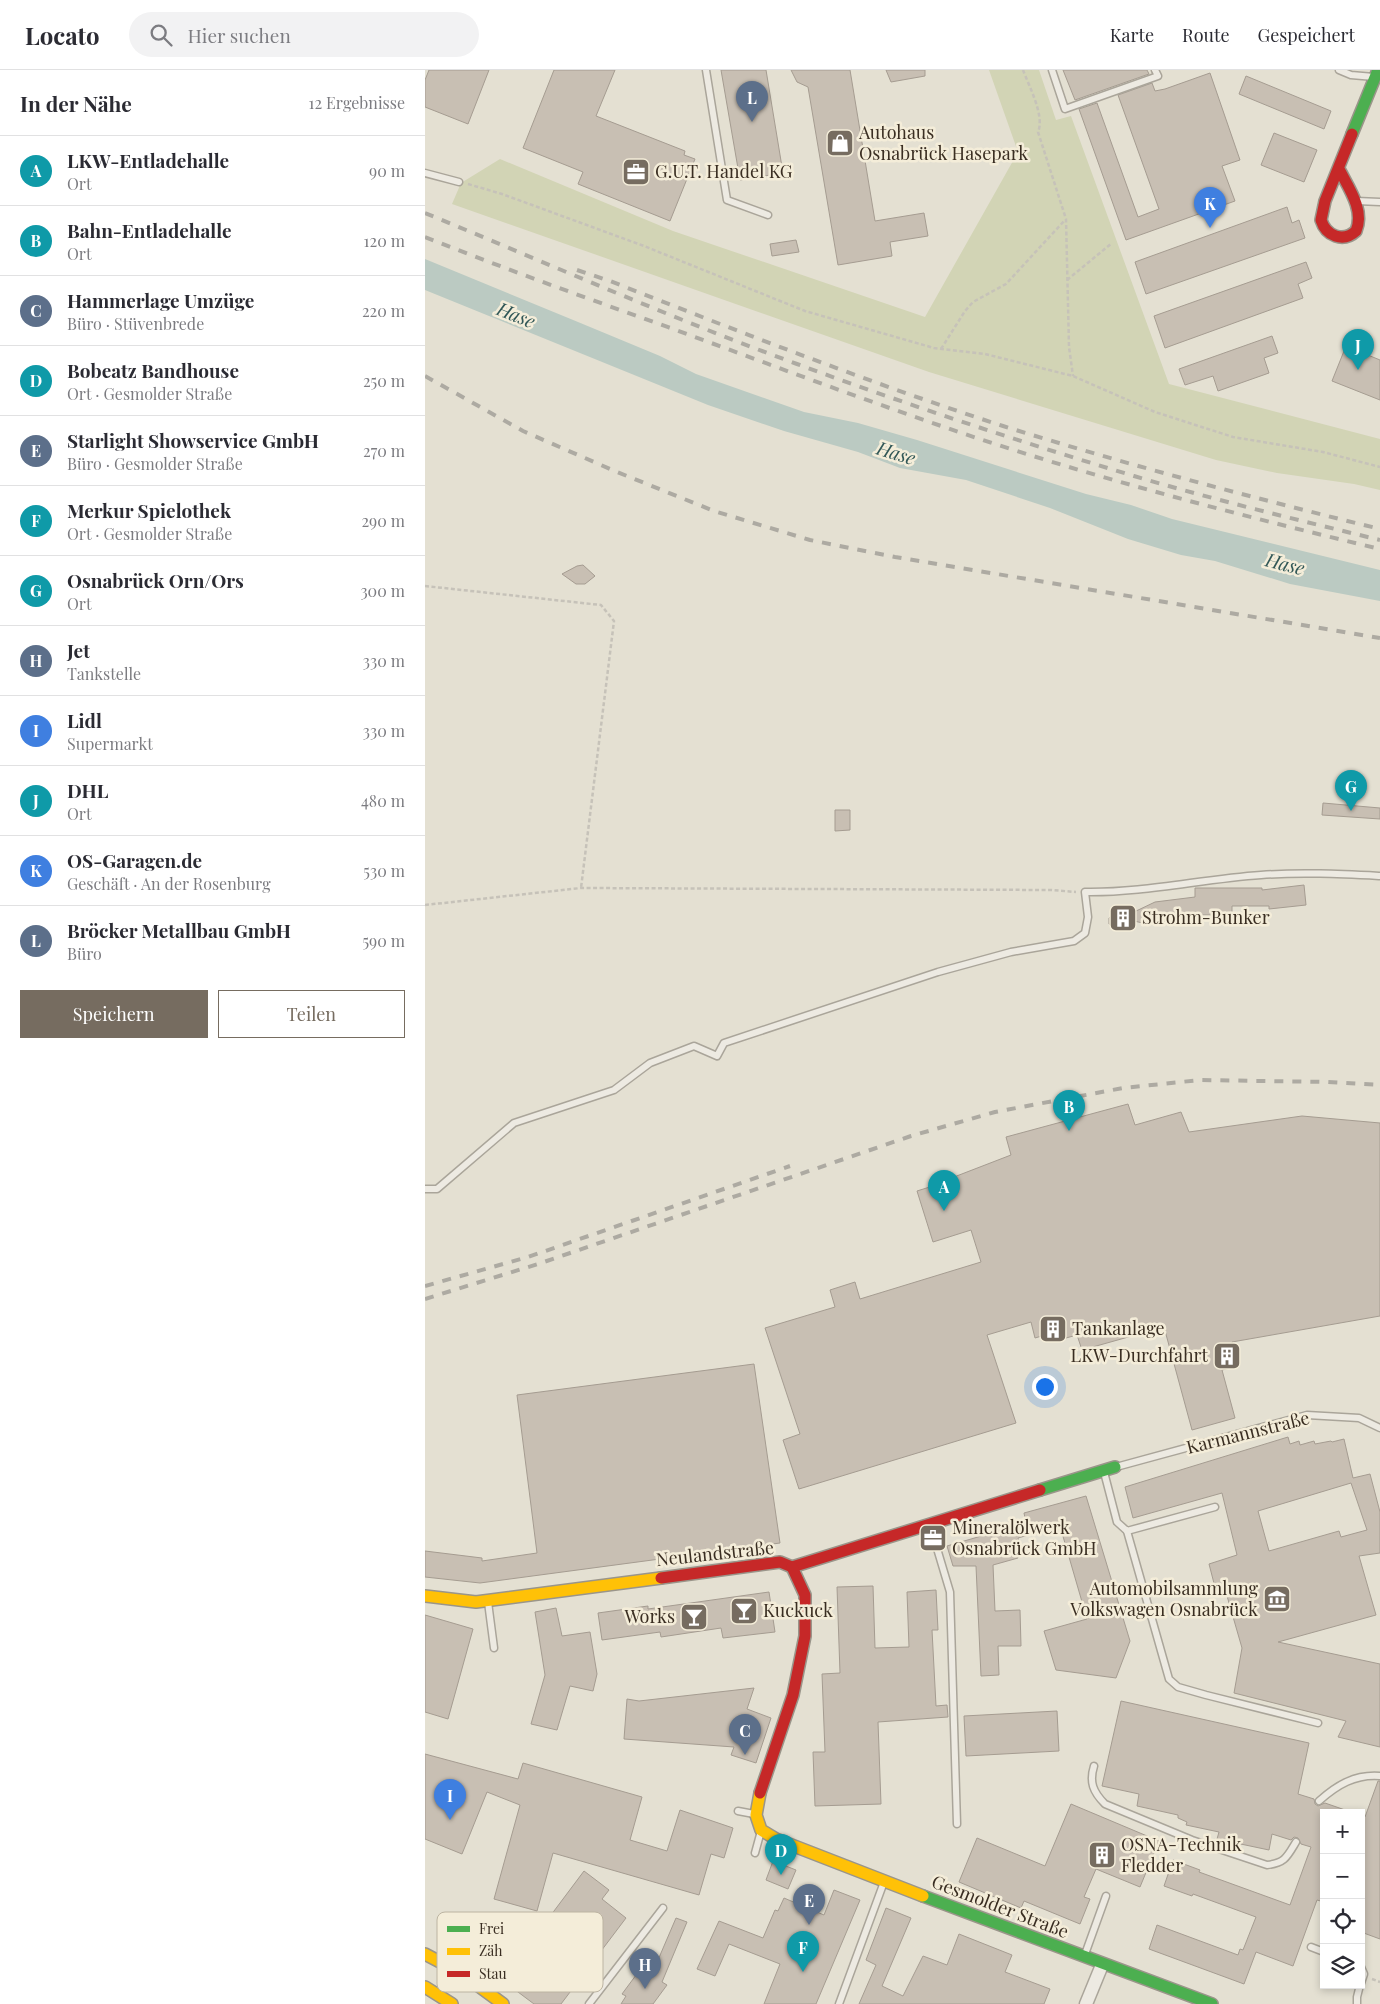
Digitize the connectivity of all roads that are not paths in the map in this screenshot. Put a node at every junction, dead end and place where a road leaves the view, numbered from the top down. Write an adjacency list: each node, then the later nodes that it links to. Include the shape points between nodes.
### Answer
1 (706, 70): 12 (lane, via 727,200)
2 (1051, 70): 3 (lane, via 1065,109 1157,76)
3 (1155, 70)
4 (1339, 70): 5 (lane)
5 (1352, 72): 6 (lane)
6 (1377, 74): 7 (street)
7 (1339, 169): 10 (street); 10 (street, via 1321,219 1329,235 1337,238 1354,233 1359,224)
8 (425, 173): 9 (lane)
9 (459, 182)
10 (1354, 202): 11 (lane)
11 (1380, 202)
12 (768, 215)
13 (1380, 876): 14 (lane, via 1259,875 1119,893 1085,892 1088,917 1085,933 1074,941 1011,952 938,972 725,1043 717,1056 694,1046 650,1063 614,1090 514,1123 437,1188)
14 (425, 1189)
15 (1379, 1426): 16 (lane, Karmannstraße, via 1359,1418 1307,1415)
16 (1115, 1467): 17 (street, Neulandstraße)
17 (1103, 1470): 19 (street, Neulandstraße); 20 (lane, via 1117,1522)
18 (1215, 1507): 20 (lane)
19 (929, 1524): 21 (street, Neulandstraße); 31 (lane, via 950,1592)
20 (1127, 1531): 25 (lane, via 1169,1679 1178,1687)
21 (792, 1567): 23 (street, Neulandstraße, via 780,1562); 30 (street, via 805,1595 805,1636 793,1696 759,1795)
22 (425, 1596): 23 (street, Neulandstraße, via 476,1602)
23 (488, 1600): 24 (lane)
24 (494, 1648)
25 (1318, 1723)
26 (1094, 1766): 33 (lane, via 1091,1775 1095,1794 1105,1804 1192,1840 1267,1865 1279,1864)
27 (1380, 1776): 28 (lane, via 1360,1776)
28 (1319, 1801)
29 (738, 1811): 30 (lane)
30 (757, 1815): 32 (street)
31 (957, 1824)
32 (761, 1830): 34 (lane); 35 (street, Gesmolder Straße, via 776,1839)
33 (1296, 1842)
34 (755, 1854)
35 (884, 1881): 40 (street, Gesmolder Straße); 50 (lane)
36 (1106, 1896): 40 (lane)
37 (663, 1908): 42 (lane)
38 (1311, 1948): 39 (lane)
39 (1320, 1951)
40 (1084, 1958): 41 (street, Gesmolder Straße)
41 (1102, 1965): 51 (street); 52 (street, Gesmolder Straße)
42 (603, 1986)
43 (425, 1987): 47 (street)
44 (1360, 1989): 53 (lane)
45 (486, 1992): 48 (street)
46 (591, 2001): 49 (lane)
47 (452, 2004)
48 (503, 2004)
49 (601, 2004)
50 (839, 2004)
51 (1086, 2004)
52 (1212, 2004)
53 (1357, 2004)

